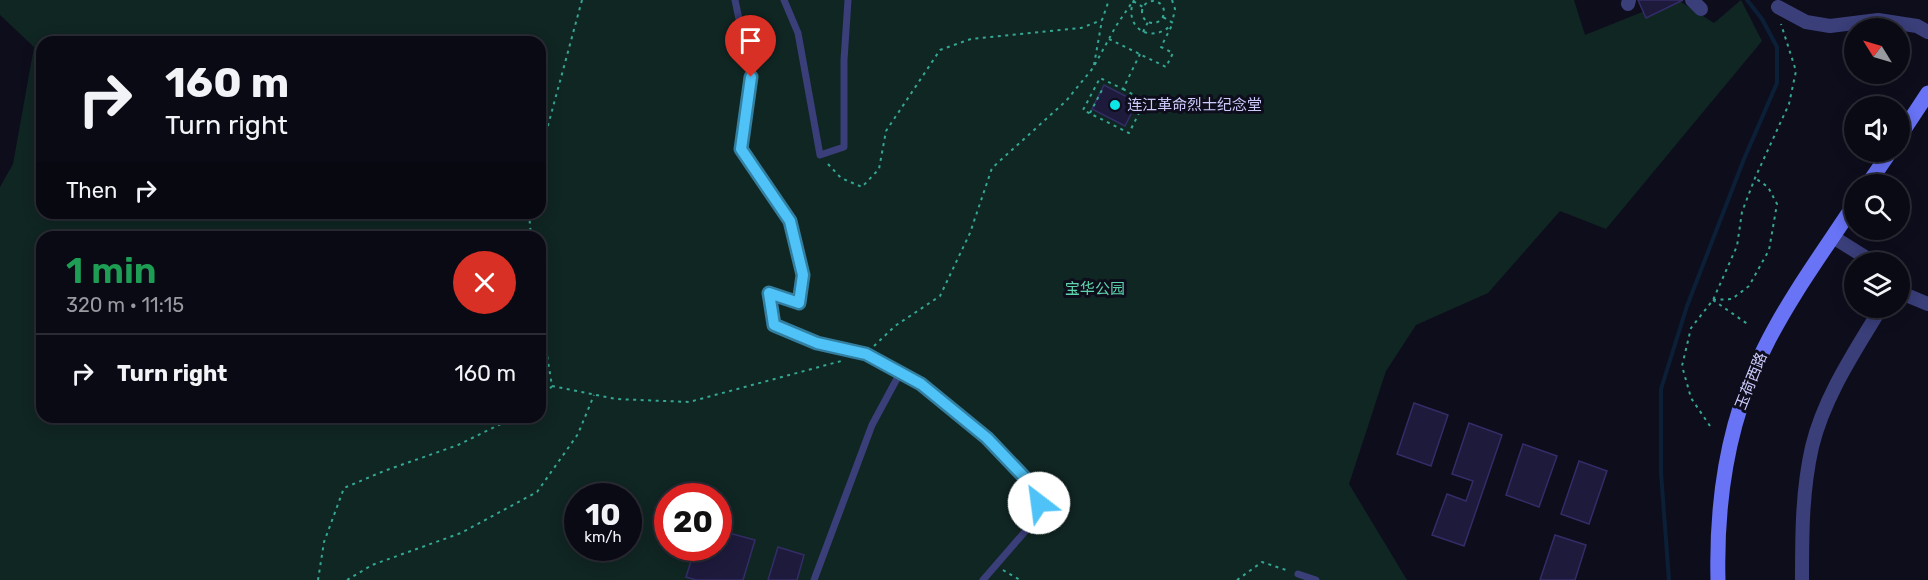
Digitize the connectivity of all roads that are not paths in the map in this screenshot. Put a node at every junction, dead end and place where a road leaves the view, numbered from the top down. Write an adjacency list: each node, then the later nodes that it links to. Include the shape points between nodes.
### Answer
1 (735, 0): 14 (lane, via 751,77 741,149 790,221 803,275 799,303 769,293 774,325 817,343 866,354)
2 (784, 0): 3 (lane, via 798,33 820,155 844,147)
3 (848, 0)
4 (1778, 8): 5 (street, via 1806,22 1830,26 1878,20 1917,26)
5 (1928, 32)
6 (1928, 93): 7 (main road)
7 (1910, 120)
8 (1844, 220): 9 (main road, 玉荷西路)
9 (1833, 237): 10 (street); 19 (main road, 玉荷西路, via 1771,334 1737,418 1720,500)
10 (1857, 252)
11 (1910, 297): 12 (street)
12 (1928, 304)
13 (1875, 318): 20 (street, via 1825,408 1812,447 1802,509)
14 (900, 373): 16 (lane, via 872,425); 17 (lane, via 921,384 987,438 1027,480 1039,503 1029,527)
15 (1298, 574): 18 (lane)
16 (814, 580)
17 (982, 580)
18 (1316, 580)
19 (1718, 580)
20 (1802, 580)

